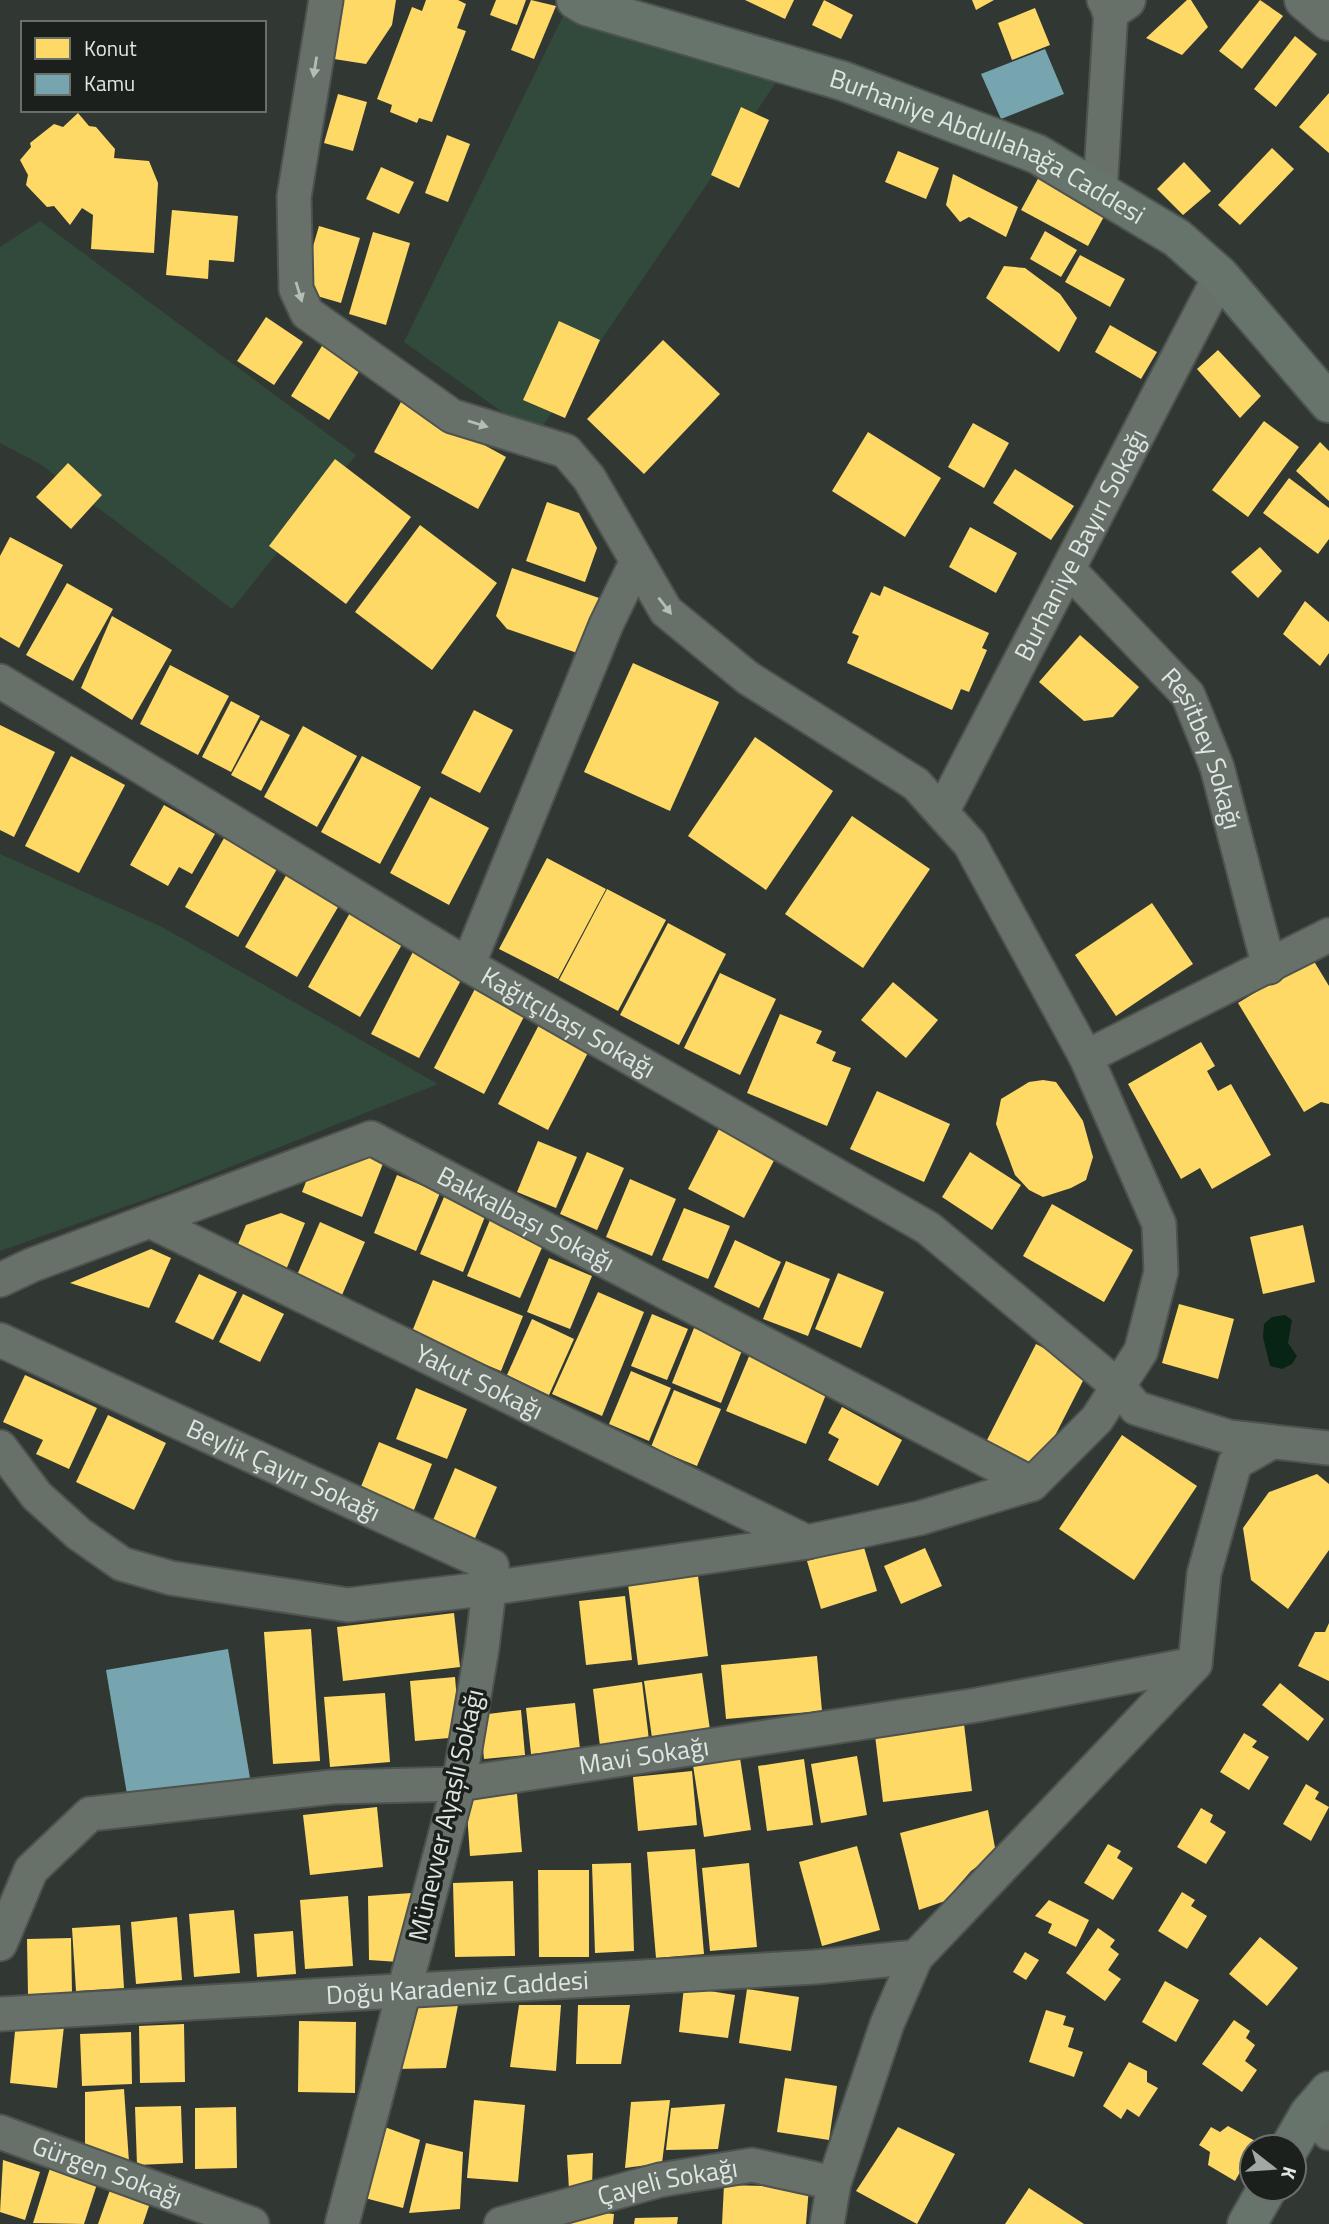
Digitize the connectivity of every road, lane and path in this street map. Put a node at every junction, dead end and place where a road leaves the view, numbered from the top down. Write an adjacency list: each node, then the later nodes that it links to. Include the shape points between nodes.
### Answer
1 (326, 0): 9 (street, one-way to 9, via 294,197 296,289 307,313 452,416 566,451 601,497)
2 (576, 0): 6 (main road, Burhaniye Abdullahağa Caddesi, via 843,81 1037,155)
3 (1304, 0): 5 (street)
4 (1114, 4): 6 (street)
5 (1329, 21)
6 (1100, 192): 7 (main road, Burhaniye Abdullahağa Caddesi, via 1177,238)
7 (1220, 276): 8 (main road, Burhaniye Abdullahağa Caddesi); 10 (street, Burhaniye Bayırı Sokağı)
8 (1329, 403)
9 (636, 563): 12 (street, one-way to 12, via 666,611 737,670 916,784); 14 (street, via 606,625)
10 (1068, 569): 12 (street, Burhaniye Bayırı Sokağı); 15 (street, Reşitbey Sokağı, via 1188,695 1217,767)
11 (0, 681): 14 (street, Kağıtçıbaşı Sokağı)
12 (942, 812): 16 (street, via 970,844)
13 (1329, 935): 15 (street)
14 (468, 965): 20 (street, Kağıtçıbaşı Sokağı, via 928,1228)
15 (1269, 967): 16 (street)
16 (1086, 1057): 20 (street, via 1159,1224 1161,1272 1141,1351)
17 (152, 1222): 18 (street, Bakkalbaşı Sokağı); 24 (street, Bakkalbaşı Sokağı, via 371,1138); 25 (street, Yakut Sokağı)
18 (0, 1280)
19 (0, 1340): 26 (street, Beylik Çayırı Sokağı, via 492,1566)
20 (1119, 1387): 21 (street, Kağıtçıbaşı Sokağı, via 1136,1408 1228,1437); 24 (street, via 1097,1419)
21 (1272, 1442): 23 (street, Kağıtçıbaşı Sokağı); 27 (street, via 1235,1463 1204,1574)
22 (0, 1447): 26 (street, via 37,1496 122,1564 171,1578 348,1605)
23 (1329, 1448)
24 (1032, 1484): 25 (street, via 920,1518)
25 (807, 1542): 26 (street)
26 (491, 1588): 28 (street, Münevver Ayaşlı Sokağı)
27 (1195, 1664): 28 (street, Mavi Sokağı, via 977,1705); 30 (street)
28 (459, 1784): 29 (street, Mavi Sokağı, via 332,1787 90,1814 31,1870); 31 (street, Münevver Ayaşlı Sokağı)
29 (0, 1944)
30 (916, 1957): 31 (street, Doğu Karadeniz Caddesi); 36 (street, via 887,2024)
31 (406, 1991): 32 (street, Doğu Karadeniz Caddesi); 39 (street, Münevver Ayaşlı Sokağı)
32 (0, 2014)
33 (1322, 2113): 35 (main road)
34 (0, 2132): 38 (street, Gürgen Sokağı)
35 (1303, 2133)
36 (834, 2183): 40 (street, Çayeli Sokağı, via 752,2165 660,2180); 41 (street)
37 (1259, 2203): 42 (main road)
38 (252, 2224)
39 (342, 2224)
40 (501, 2224)
41 (827, 2224)
42 (1247, 2224)

